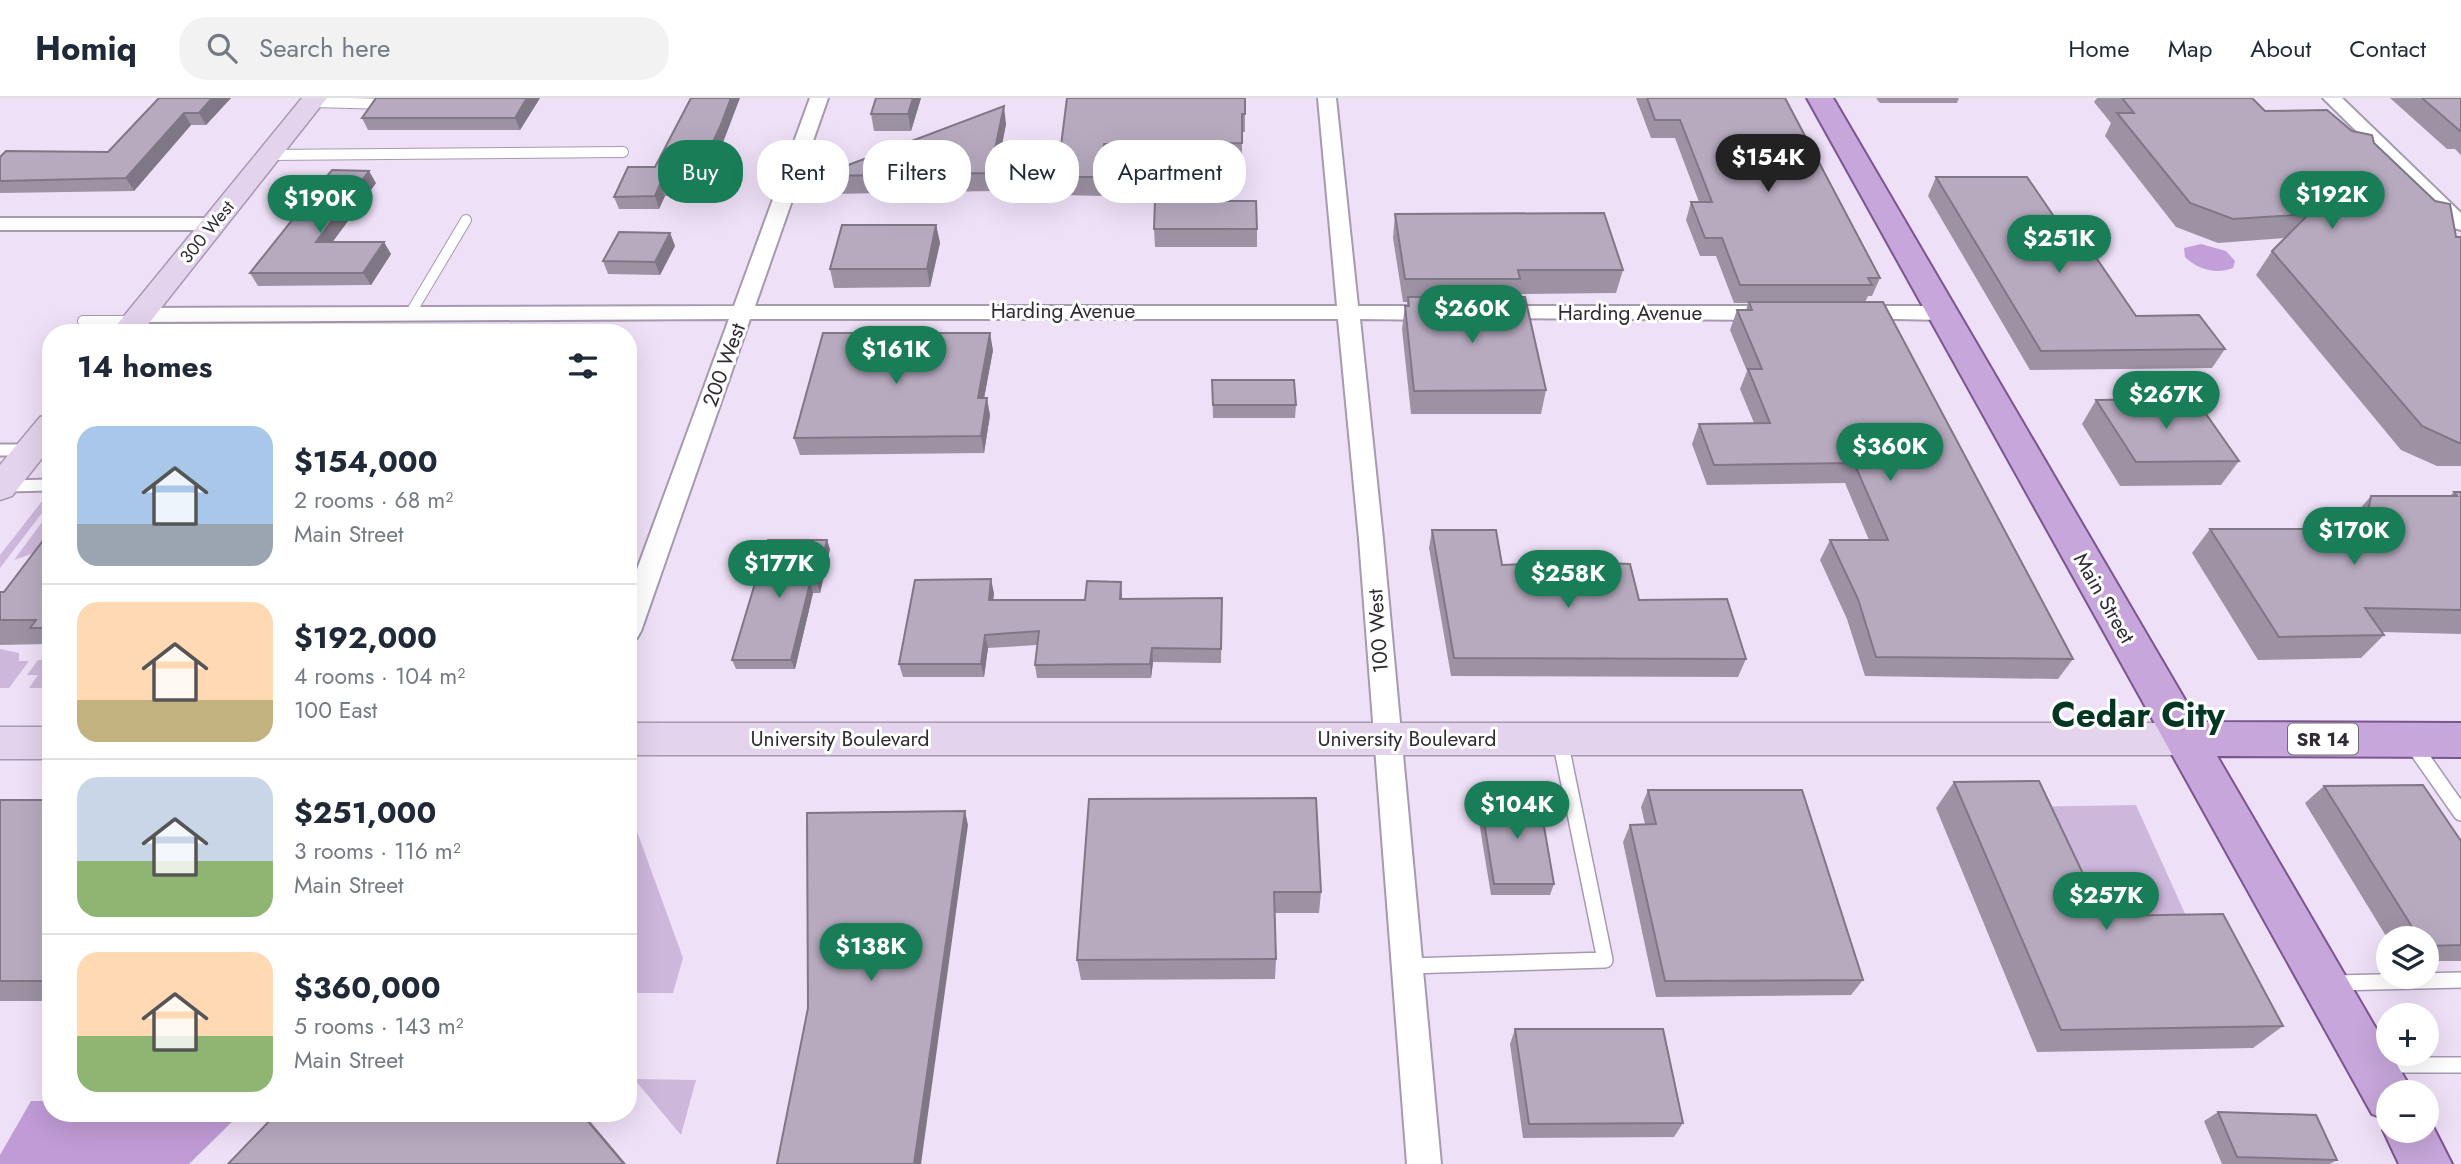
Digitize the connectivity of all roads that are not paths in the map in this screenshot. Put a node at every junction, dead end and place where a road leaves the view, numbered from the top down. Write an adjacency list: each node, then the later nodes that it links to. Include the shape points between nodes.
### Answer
1 (819, 98): 13 (street, 200 West)
2 (1327, 98): 14 (street, 100 West)
3 (1820, 98): 17 (main road, Main Street)
4 (2332, 98): 12 (street)
5 (314, 100): 6 (lane); 8 (main road, 300 West)
6 (398, 104)
7 (623, 152): 8 (lane)
8 (269, 155): 11 (main road, 300 West)
9 (466, 220): 18 (lane)
10 (0, 224): 11 (street)
11 (213, 224): 20 (main road, 300 West)
12 (2461, 224)
13 (743, 313): 14 (street, Harding Avenue); 18 (street, Harding Avenue); 25 (street, 200 West)
14 (1348, 313): 15 (street, Harding Avenue); 27 (street, 100 West)
15 (1795, 313)
16 (1835, 313): 17 (street)
17 (1944, 313): 29 (main road, Main Street)
18 (410, 314): 20 (street, Harding Avenue)
19 (83, 321): 20 (lane)
20 (134, 323)
21 (42, 431): 22 (main road)
22 (15, 450): 24 (main road)
23 (42, 485): 24 (lane)
24 (1, 487)
25 (637, 606)
26 (637, 739): 27 (main road, University Boulevard)
27 (1386, 739): 28 (main road, University Boulevard); 35 (street, 100 West)
28 (1559, 739): 29 (main road, University Boulevard); 35 (lane, via 1605,960)
29 (2186, 739): 30 (main road, SR 14); 37 (main road, Main Street)
30 (2410, 740): 31 (main road, SR 14); 34 (lane)
31 (2461, 740)
32 (0, 743): 33 (main road)
33 (42, 743)
34 (2461, 813)
35 (1406, 966): 42 (street, 100 West)
36 (2461, 980): 37 (lane)
37 (2324, 983): 39 (main road, Main Street)
38 (2461, 1065): 40 (lane)
39 (2379, 1080)
40 (2385, 1080)
41 (2414, 1143): 43 (main road)
42 (1424, 1164)
43 (2426, 1164)

